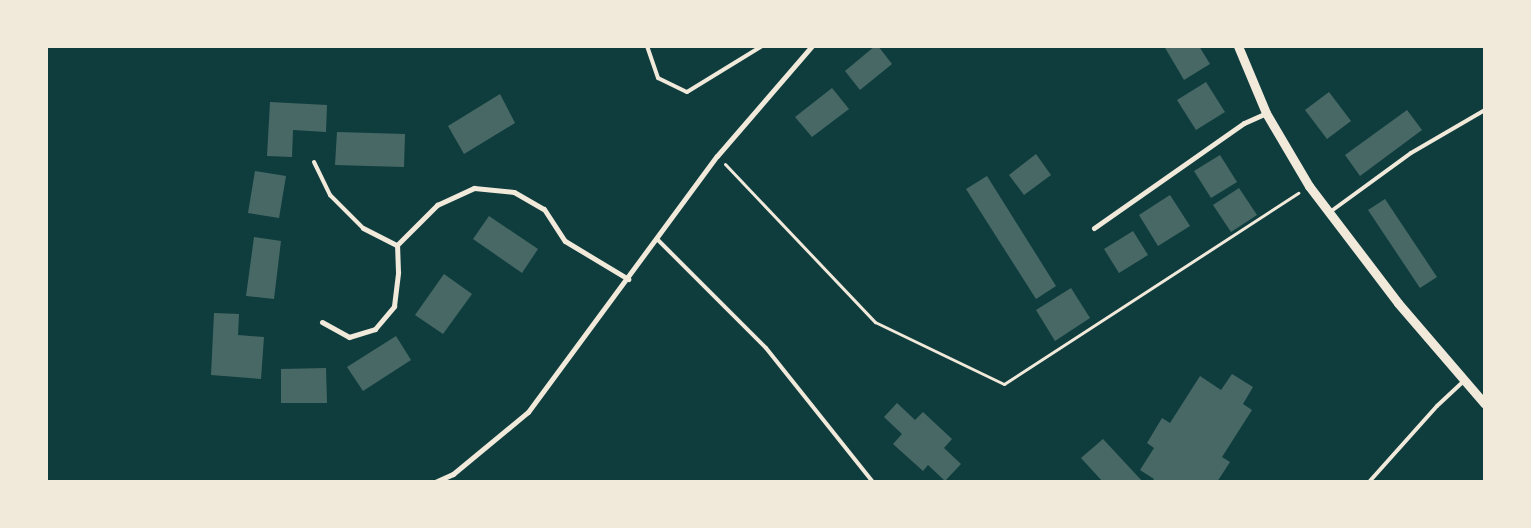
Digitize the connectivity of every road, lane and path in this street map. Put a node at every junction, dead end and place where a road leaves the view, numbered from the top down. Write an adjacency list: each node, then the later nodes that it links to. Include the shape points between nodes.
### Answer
1 (648, 46): 2 (lane, via 658,78 687,92)
2 (762, 46)
3 (812, 46): 7 (street)
4 (1238, 46): 6 (street)
5 (1485, 110): 10 (lane, via 1411,153)
6 (1266, 113): 9 (street); 12 (street, via 1244,123)
7 (717, 156): 9 (path, via 875,322 1004,384); 13 (street)
8 (314, 162): 11 (lane, via 330,195)
9 (1309, 186): 10 (street)
10 (1328, 213): 17 (street, via 1398,303)
11 (362, 228): 14 (street)
12 (1094, 228)
13 (657, 239): 15 (street); 20 (lane, via 766,348)
14 (397, 245): 15 (street, via 437,205 474,188 514,192 544,209 564,240); 16 (street, via 394,306 375,329 349,337)
15 (628, 279): 19 (street, via 528,412 453,474)
16 (322, 322)
17 (1464, 380): 18 (street); 21 (lane)
18 (1485, 404)
19 (435, 482)
20 (872, 482)
21 (1369, 482)

